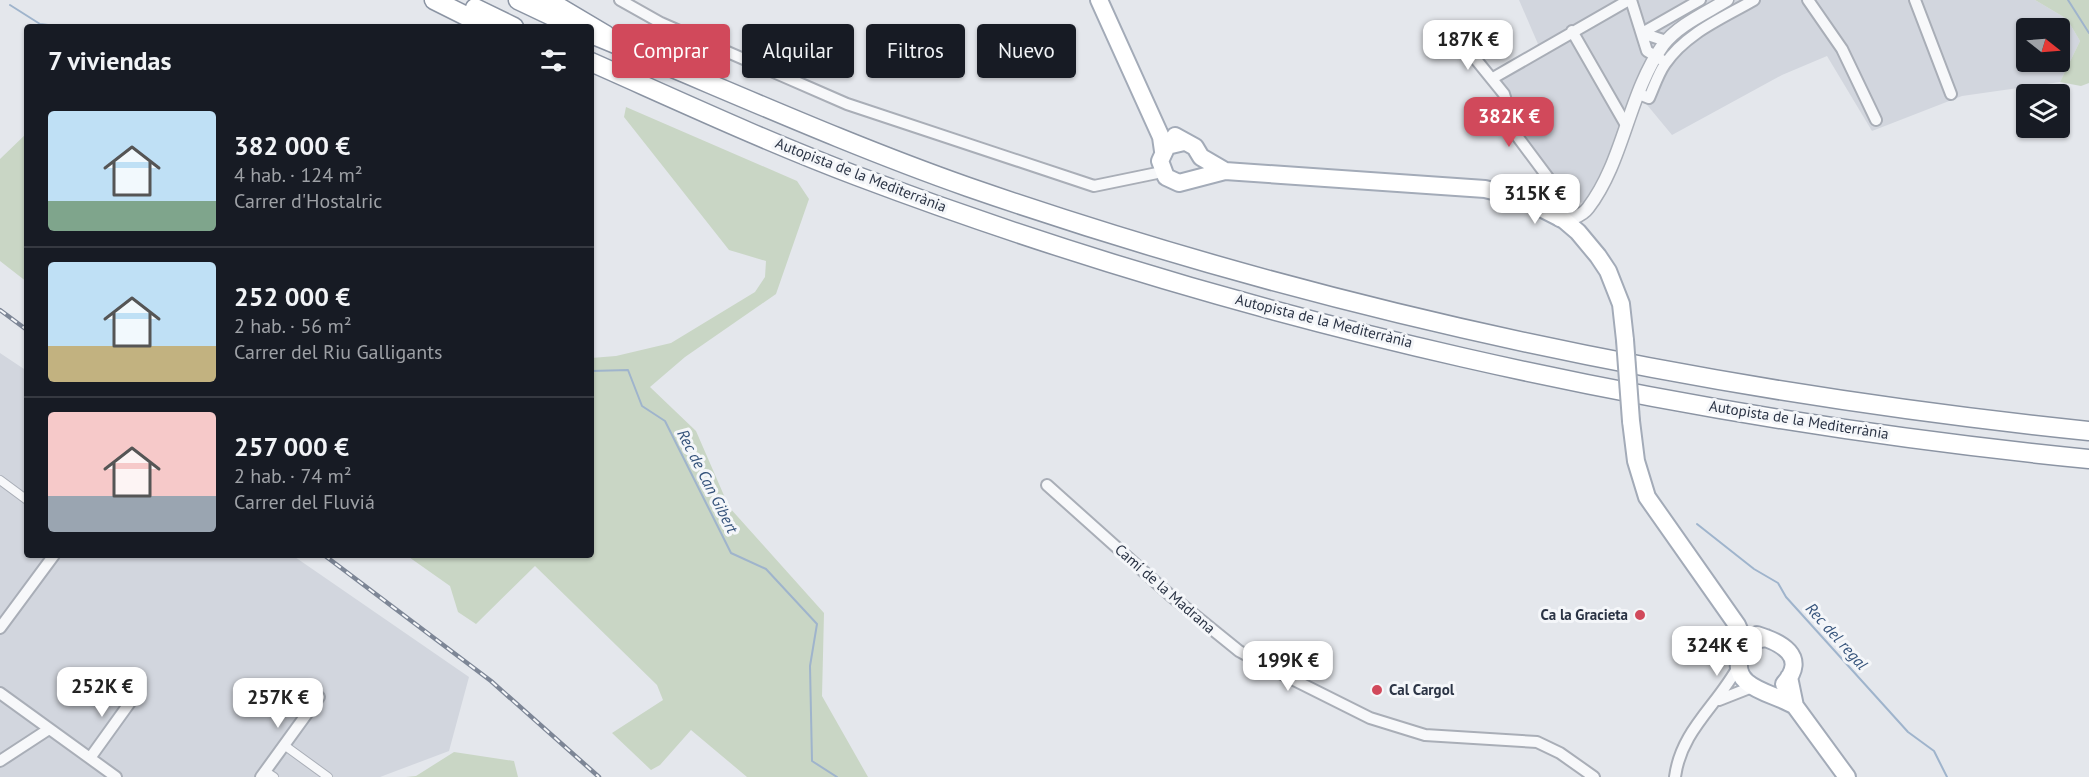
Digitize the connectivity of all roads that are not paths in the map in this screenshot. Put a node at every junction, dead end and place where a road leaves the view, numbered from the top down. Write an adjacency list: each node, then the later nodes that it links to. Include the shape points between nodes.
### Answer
1 (434, 0): 13 (highway)
2 (461, 0): 14 (highway)
3 (518, 0): 15 (highway)
4 (547, 0): 16 (highway)
5 (620, 0): 38 (street, via 661,23 847,104 1094,186)
6 (1099, 0): 31 (main road)
7 (1630, 0): 18 (street); 19 (street)
8 (1700, 0): 19 (street)
9 (1727, 0): 22 (street)
10 (1754, 0): 25 (street)
11 (1808, 0): 32 (street, via 1842,49)
12 (1915, 0): 30 (street)
13 (482, 24)
14 (508, 24)
15 (569, 24)
16 (592, 24)
17 (594, 26): 21 (highway)
18 (1572, 31): 28 (street); 33 (street)
19 (1642, 33): 22 (street); 25 (street)
20 (594, 35): 23 (highway, Autopista de la Mediterrània)
21 (612, 39)
22 (1666, 41): 25 (street)
23 (612, 43)
24 (1465, 46): 28 (street)
25 (1657, 57): 29 (street); 29 (street, via 1649,98)
26 (594, 63): 50 (highway, Autopista de la Mediterrània, via 801,154 903,193 1141,271 1287,312 1480,360 1709,406 1886,434)
27 (698, 78): 49 (highway, Autopista de la Mediterrània, via 971,188 1145,244 1338,297 1560,349 1719,379 1879,405)
28 (1493, 78): 42 (street, via 1504,94 1517,136)
29 (1639, 94): 33 (street)
30 (1951, 94)
31 (1152, 116): 34 (main road); 35 (main road)
32 (1876, 120)
33 (1626, 125): 43 (street)
34 (1184, 142): 35 (main road, via 1172,143); 36 (main road, via 1195,147)
35 (1163, 151): 38 (main road)
36 (1201, 157): 37 (main road); 39 (main road, via 1201,168)
37 (1225, 171): 39 (main road); 40 (main road)
38 (1162, 172): 39 (main road, via 1179,183)
39 (1194, 178)
40 (1464, 189): 41 (main road); 44 (main road)
41 (1494, 190): 43 (street, via 1519,193 1561,210 1579,208); 46 (main road, via 1539,205)
42 (1561, 195)
43 (1593, 197): 45 (street)
44 (1508, 202): 46 (street); 48 (main road, via 1553,225 1584,252 1607,287)
45 (1587, 209): 46 (street); 47 (street, via 1586,229 1610,266 1620,288)
46 (1564, 220): 47 (main road, via 1598,256)
47 (1621, 304): 48 (main road)
48 (1625, 334): 55 (main road, bridge, via 1636,461 1647,497)
49 (2089, 431)
50 (2089, 459)
51 (0, 480): 53 (street)
52 (1047, 485): 73 (street, Camí de la Madrana, via 1239,651 1378,721 1425,735 1537,742)
53 (24, 498)
54 (52, 558): 56 (street)
55 (1737, 625): 57 (main road); 58 (main road, via 1744,641)
56 (0, 628)
57 (1766, 638): 58 (main road, via 1751,642); 59 (main road, via 1782,643 1789,651)
58 (1741, 658): 60 (main road, via 1741,676); 64 (street)
59 (1789, 677): 60 (main road, via 1782,686); 65 (main road)
60 (1760, 689): 64 (street); 65 (main road)
61 (0, 693): 66 (street)
62 (136, 694): 68 (street)
63 (319, 697): 67 (street)
64 (1716, 702): 74 (street, via 1687,737)
65 (1795, 705): 75 (main road)
66 (49, 729): 68 (street); 69 (street)
67 (284, 746): 70 (street); 72 (street)
68 (90, 758): 71 (street)
69 (0, 761)
70 (267, 775)
71 (116, 777)
72 (328, 777)
73 (1594, 777)
74 (1675, 777)
75 (1847, 777)

